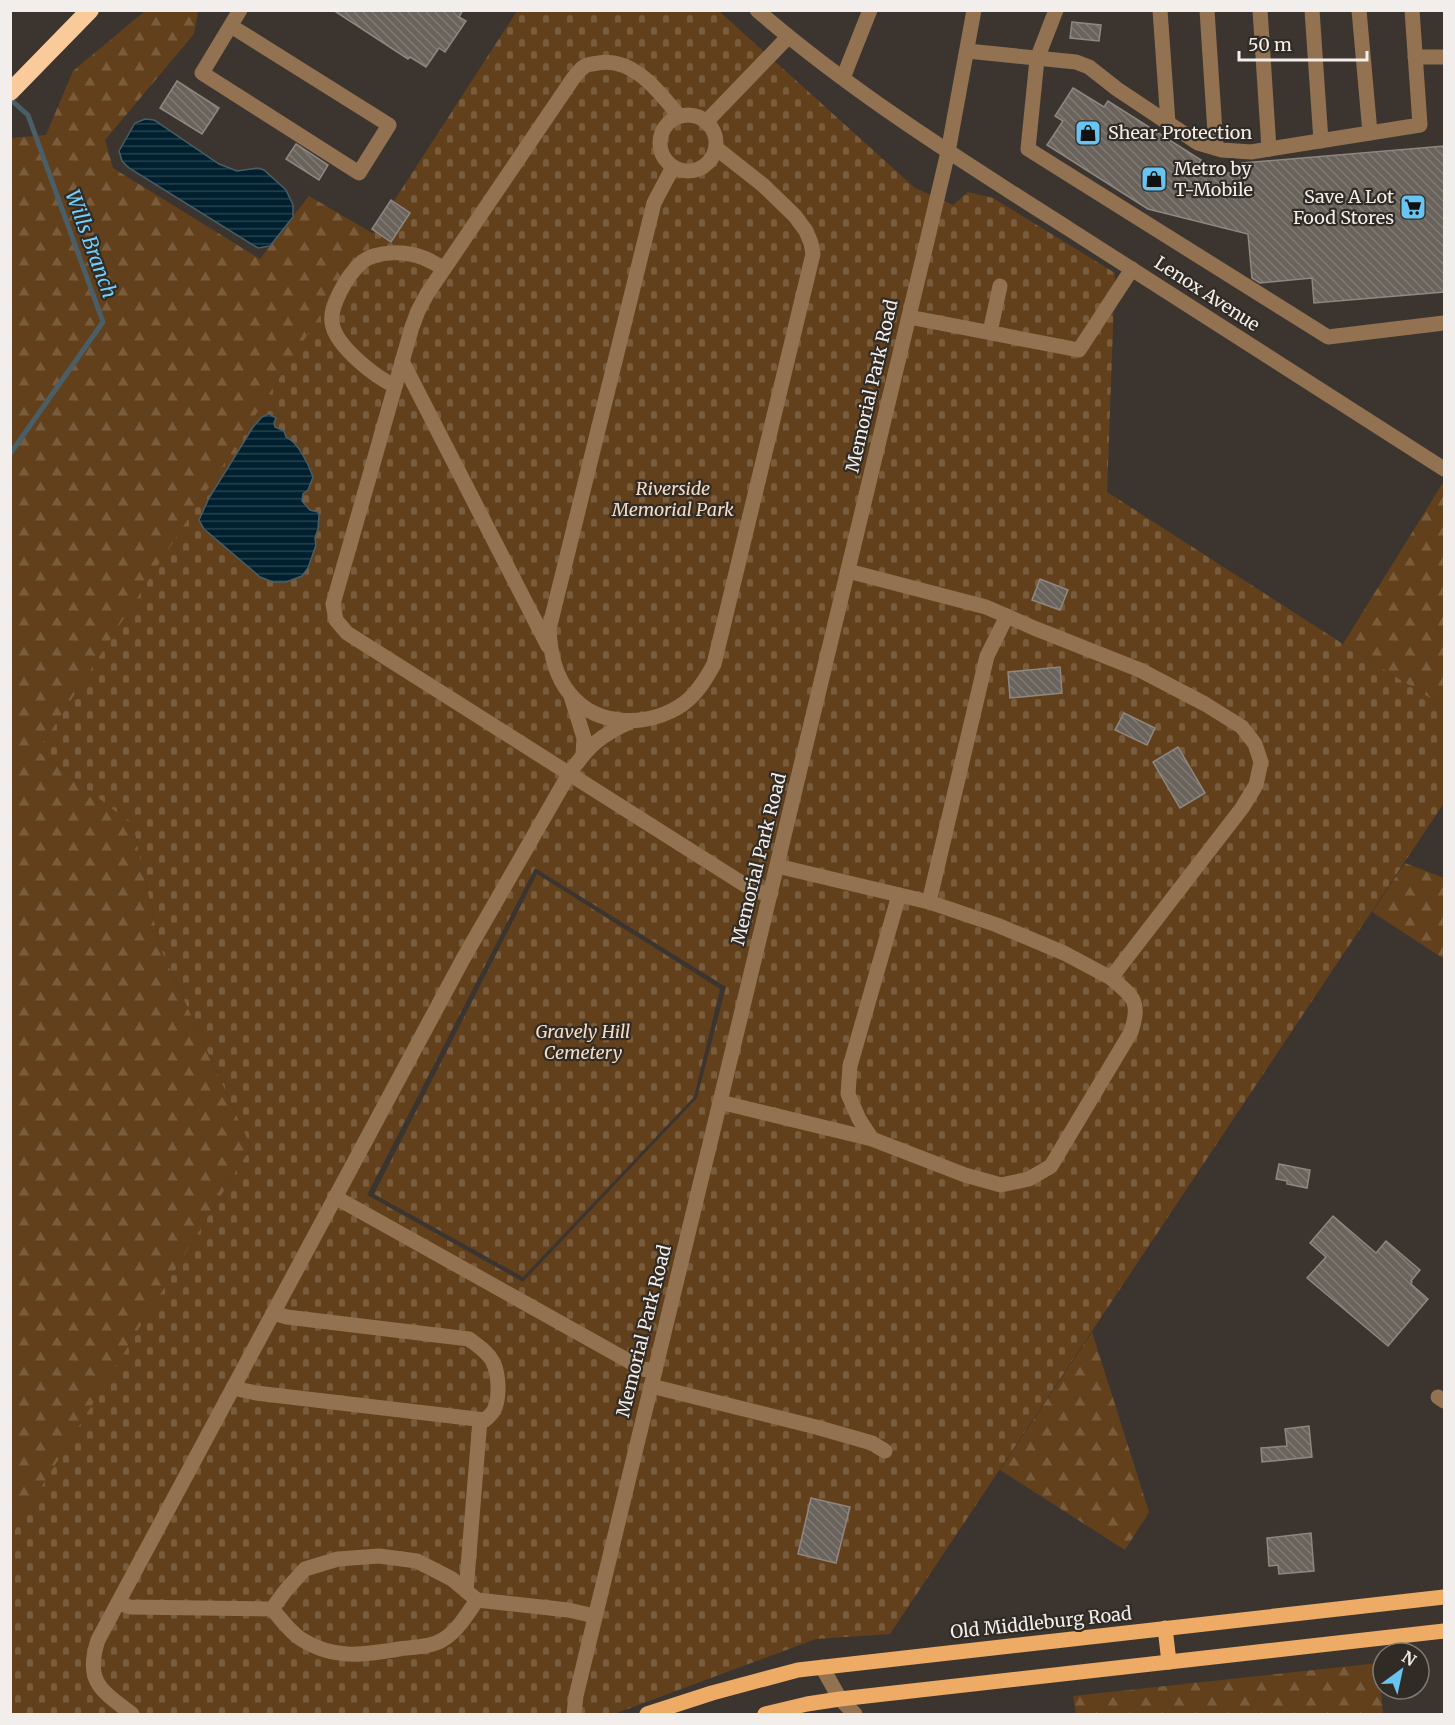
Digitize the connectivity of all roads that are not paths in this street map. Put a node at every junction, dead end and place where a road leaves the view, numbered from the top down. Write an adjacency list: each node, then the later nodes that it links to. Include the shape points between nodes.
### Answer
1 (90, 10): 20 (highway)
2 (240, 10): 13 (street)
3 (757, 10): 14 (street, Lenox Avenue)
4 (870, 10): 19 (street)
5 (974, 10): 15 (street, Memorial Park Road)
6 (1056, 10): 18 (street)
7 (1160, 10): 23 (street)
8 (1208, 10): 27 (street)
9 (1260, 10): 28 (street)
10 (1312, 10): 25 (street)
11 (1359, 10): 24 (street)
12 (1412, 10): 16 (street)
13 (231, 26): 13 (street, via 202,73 359,173 389,125)
14 (788, 37): 19 (street, Lenox Avenue); 22 (street)
15 (967, 51): 18 (street); 29 (street, Memorial Park Road)
16 (1415, 57): 17 (street); 24 (street, via 1420,125)
17 (1444, 57)
18 (1037, 59): 23 (street, via 1089,67); 35 (street, via 1028,149 1328,337)
19 (843, 78): 29 (street, Lenox Avenue)
20 (17, 86)
21 (679, 117): 22 (street, via 689,115); 30 (street, via 664,128 661,136 662,154); 31 (street, via 660,93 630,69 615,62 585,66)
22 (706, 122): 26 (street, via 716,138)
23 (1168, 123): 27 (street, via 1198,143)
24 (1370, 133): 25 (street)
25 (1321, 141): 28 (street)
26 (716, 148): 30 (street, via 713,157 700,169 682,171); 44 (street, via 795,216 806,231 813,254 714,664 684,703 665,714)
27 (1216, 148): 28 (street, via 1251,152)
28 (1269, 149)
29 (948, 152): 32 (street, Lenox Avenue); 34 (street, Memorial Park Road)
30 (673, 167): 42 (street, via 654,204 549,629)
31 (444, 269): 37 (street, via 418,311); 38 (street, via 423,257 398,253 374,256 362,262 350,276 333,307 332,326 341,344 380,379)
32 (1132, 269): 36 (street, via 1079,350); 39 (street, Lenox Avenue)
33 (1000, 286): 36 (street)
34 (909, 316): 36 (street); 40 (street, Memorial Park Road)
35 (1444, 323)
36 (990, 332)
37 (402, 361): 38 (street); 42 (street)
38 (394, 386): 46 (street, via 337,586 333,604 336,620 347,633)
39 (1444, 469)
40 (848, 571): 41 (street); 47 (street, Memorial Park Road)
41 (1007, 616): 50 (street, via 987,656); 51 (street, via 1140,670 1205,704 1242,727 1255,744 1261,762 1256,785 1242,808)
42 (550, 649): 43 (street)
43 (570, 694): 44 (street, via 603,716); 45 (street, via 584,738)
44 (635, 720): 45 (street, via 598,739)
45 (583, 754): 46 (street)
46 (569, 774): 48 (street, via 745,885); 54 (street, via 463,959)
47 (777, 866): 48 (street, Memorial Park Road); 49 (street)
48 (771, 893): 52 (street, Memorial Park Road)
49 (899, 895): 50 (street); 53 (street, via 850,1066 848,1094)
50 (929, 902): 51 (street, via 997,925)
51 (1112, 978): 53 (street, via 1134,1000 1137,1015 1131,1032 1052,1166 1029,1179 1001,1185)
52 (720, 1102): 53 (street); 56 (street, Memorial Park Road)
53 (872, 1139)
54 (335, 1197): 55 (street); 56 (street)
55 (273, 1313): 57 (street); 58 (street, via 469,1339 493,1362 498,1378 493,1412)
56 (653, 1378): 59 (street, via 872,1443); 64 (street, Memorial Park Road)
57 (233, 1388): 58 (street); 62 (street)
58 (480, 1420): 60 (street)
59 (885, 1451)
60 (472, 1596): 63 (street, via 452,1579 417,1561 379,1556 338,1559 304,1569); 63 (street, via 458,1626 444,1639 363,1655 342,1655 319,1648 300,1638); 64 (street)
61 (1444, 1597): 65 (main road, Old Middleburg Road)
62 (118, 1603): 63 (street, via 130,1607); 70 (street, via 98,1640 92,1657 93,1671 100,1686)
63 (272, 1610)
64 (595, 1616): 71 (street, Memorial Park Road)
65 (1165, 1628): 67 (main road); 68 (main road, Old Middleburg Road)
66 (1444, 1631): 67 (main road)
67 (1169, 1662): 69 (main road)
68 (822, 1667): 69 (street); 72 (main road, Old Middleburg Road, via 712,1693)
69 (840, 1699): 73 (main road); 74 (street)
70 (132, 1714)
71 (574, 1714)
72 (647, 1714)
73 (765, 1714)
74 (855, 1714)

